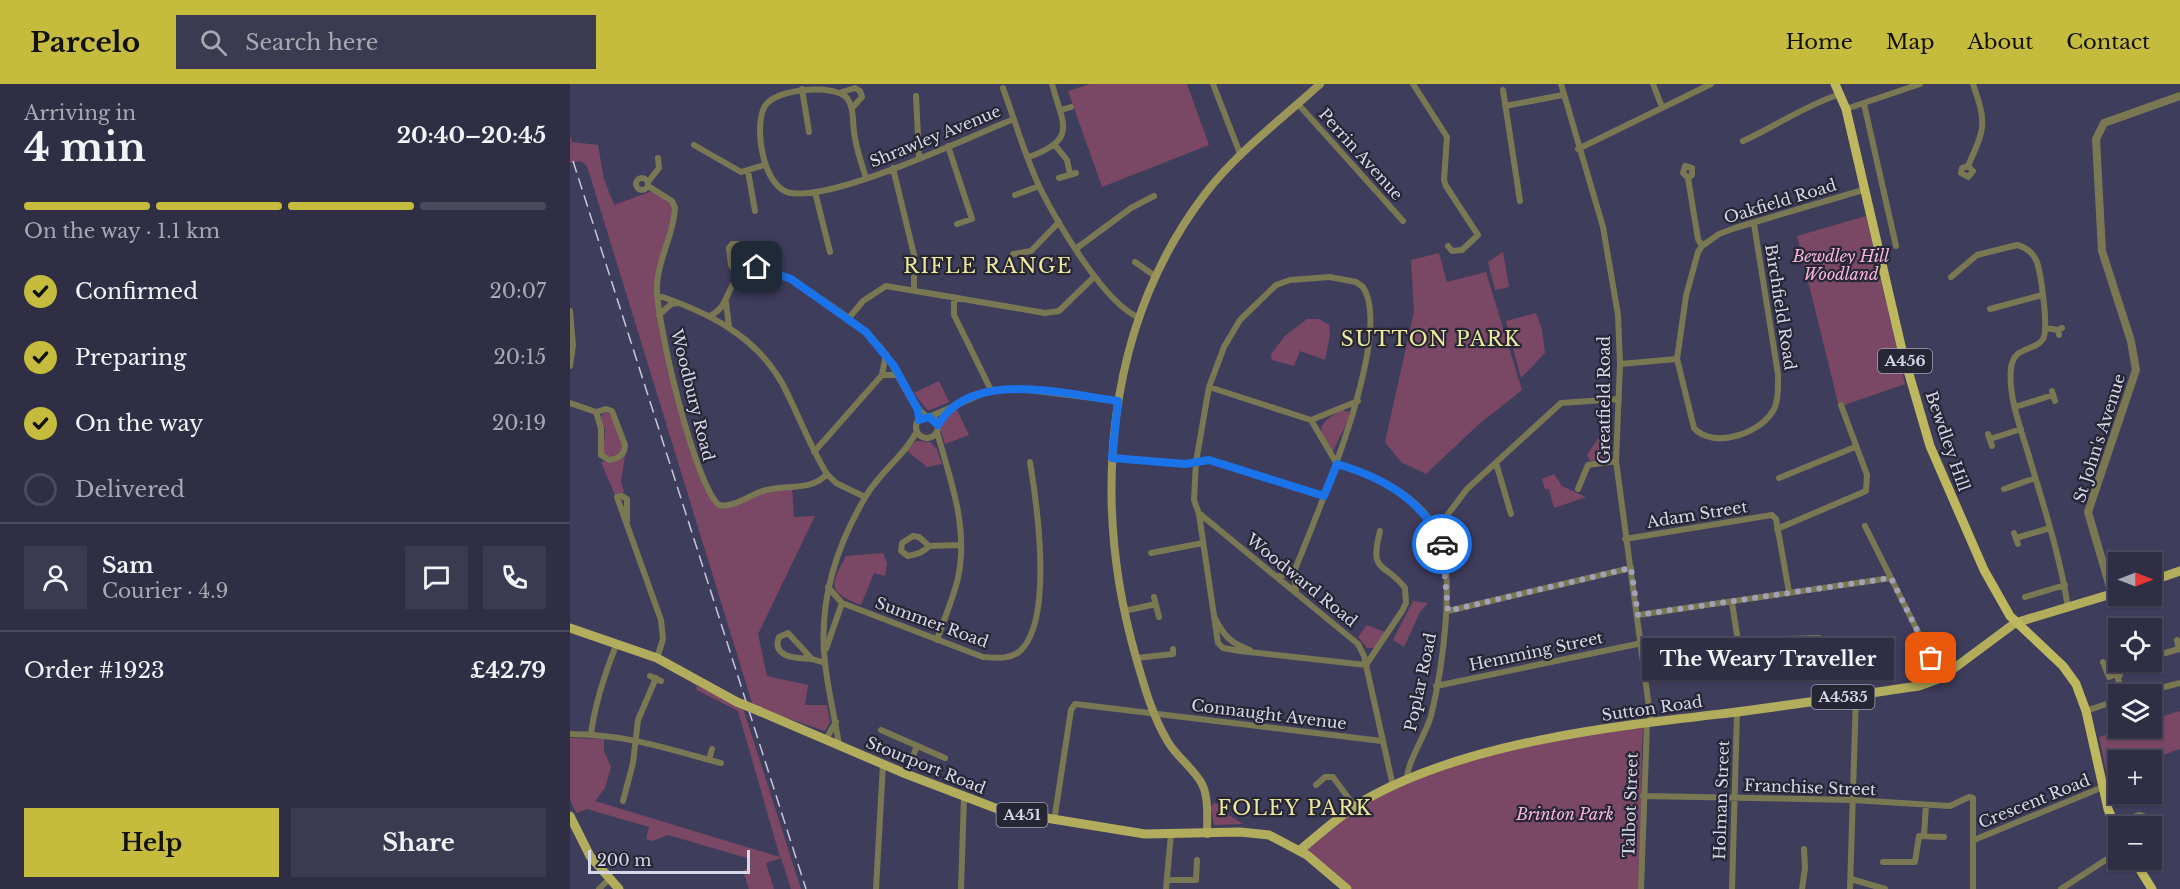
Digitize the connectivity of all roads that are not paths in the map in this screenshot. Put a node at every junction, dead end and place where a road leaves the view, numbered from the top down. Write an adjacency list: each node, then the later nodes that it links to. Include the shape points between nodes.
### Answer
1 (1052, 84): 27 (street)
2 (1213, 84): 35 (street)
3 (1320, 84): 20 (main road)
4 (1413, 84): 57 (street, via 1447,137 1444,180 1478,235 1462,250 1452,251)
5 (1560, 84): 17 (street, Greatfield Road)
6 (1653, 84): 24 (street)
7 (1711, 84): 24 (street)
8 (1835, 84): 16 (highway, Bewdley Hill / A456)
9 (1920, 84): 21 (street)
10 (1973, 84): 40 (street, via 1984,125)
11 (817, 85): 13 (street); 15 (street)
12 (1003, 88): 28 (street)
13 (802, 89): 29 (street); 39 (street, via 775,97 765,105 761,118)
14 (1503, 90): 22 (street)
15 (842, 92): 25 (street); 25 (street, via 855,88 860,91 862,97)
16 (1840, 94): 26 (highway, Bewdley Hill / A456); 30 (street)
17 (1563, 95): 22 (street); 34 (street, Greatfield Road)
18 (916, 96): 38 (street)
19 (2180, 96): 146 (street, St John's Avenue, via 2104,123 2096,139 2102,250 2131,341 2136,370 2088,512)
20 (1298, 104): 35 (main road); 53 (street, Perrin Avenue)
21 (1864, 104): 26 (street); 59 (street)
22 (1505, 106): 51 (street)
23 (1071, 107): 27 (street)
24 (1662, 107): 34 (street)
25 (852, 108): 43 (street)
26 (1846, 109): 47 (highway, Bewdley Hill / A456)
27 (1061, 110): 32 (street, via 1063,131)
28 (1014, 119): 33 (street, Shrawley Avenue); 36 (street)
29 (809, 132)
30 (1743, 141)
31 (694, 145): 42 (street, via 741,172)
32 (1055, 145): 36 (street); 44 (street, via 1073,173)
33 (948, 146): 38 (street, Shrawley Avenue); 55 (street, via 972,219)
34 (1578, 149): 88 (street, Greatfield Road, via 1603,227 1618,315)
35 (1241, 156): 68 (main road, via 1186,220)
36 (1029, 157): 46 (street)
37 (658, 158): 72 (street, Woodbury Road, via 659,168 648,184 672,201 675,208 659,269)
38 (919, 158): 41 (street, Shrawley Avenue)
39 (764, 165): 42 (street); 48 (street, via 787,193)
40 (1968, 166)
41 (893, 168): 43 (street, Shrawley Avenue); 71 (street, via 914,255)
42 (748, 171): 52 (street)
43 (866, 178): 48 (street)
44 (1059, 178)
45 (1688, 178): 58 (street)
46 (1039, 186): 49 (street); 54 (street)
47 (1863, 190): 56 (street, Oakfield Road); 165 (highway, Bewdley Hill / A456, via 1930,446 1981,564)
48 (815, 192): 61 (street)
49 (1015, 195)
50 (1154, 196): 60 (street)
51 (1520, 201)
52 (755, 211)
53 (1403, 221)
54 (1059, 222): 60 (street); 62 (street, via 1031,251)
55 (957, 224)
56 (1754, 224): 58 (street, Oakfield Road, via 1719,234); 87 (street, Birchfield Road, via 1778,374 1774,408 1749,432 1712,439 1701,436 1694,428)
57 (1448, 246)
58 (1702, 246): 87 (street, via 1686,296)
59 (1896, 246)
60 (1077, 248): 69 (street)
61 (830, 252)
62 (1013, 254)
63 (1956, 261): 66 (street)
64 (1136, 262): 68 (street)
65 (757, 267): 67 (street); 67 (street, via 741,244 732,244 731,266); 82 (street, via 791,279)
66 (1962, 267): 70 (street); 73 (street, via 1977,255 2017,245 2024,247 2037,262)
67 (738, 276): 75 (street)
68 (1155, 276): 81 (main road)
69 (1094, 277): 74 (street, via 1059,311); 81 (street, via 1123,309)
70 (1951, 277)
71 (914, 289): 74 (street); 82 (street, via 886,285 863,301)
72 (657, 295): 76 (street); 79 (street, Woodbury Road)
73 (2042, 295): 77 (street); 84 (street)
74 (954, 297): 93 (street, via 954,315)
75 (726, 302): 80 (street); 83 (street)
76 (679, 303): 79 (street, via 671,304); 80 (street)
77 (1990, 309)
78 (570, 311): 89 (street)
79 (659, 315): 122 (street, Woodbury Road, via 697,467 717,503 730,505 763,490 810,485)
80 (710, 316): 83 (street)
81 (1140, 318): 96 (main road)
82 (848, 319): 86 (street)
83 (729, 327): 115 (street, via 766,361 780,381)
84 (2046, 328): 85 (street); 100 (street, via 2041,342 2025,348 2012,361)
85 (2060, 331)
86 (886, 354): 90 (street); 91 (street)
87 (1677, 359): 88 (street)
88 (1620, 364): 95 (street, Greatfield Road)
89 (570, 366)
90 (882, 375): 91 (street); 115 (street)
91 (899, 375): 101 (street)
92 (1209, 387): 97 (street, via 1224,347 1259,299 1276,285 1290,280 1330,277 1356,282 1368,293 1370,322); 106 (street); 119 (street)
93 (991, 390): 96 (street, via 1028,390); 102 (street)
94 (2053, 396): 100 (street)
95 (1619, 399): 117 (street, Greatfield Road); 120 (street, via 1561,403)
96 (1118, 401): 116 (main road)
97 (1358, 401): 106 (street); 121 (street)
98 (570, 403): 103 (street)
99 (1841, 405): 113 (street)
100 (2015, 406): 108 (street)
101 (918, 410): 104 (street); 105 (street)
102 (946, 411): 104 (street); 107 (street)
103 (596, 412): 103 (street, via 606,409 614,414 625,445 620,457 609,460 600,455 601,428)
104 (927, 416): 105 (street); 107 (street)
105 (919, 420): 109 (street)
106 (1311, 420): 121 (street)
107 (937, 428): 110 (street); 114 (street)
108 (2020, 429): 112 (street); 124 (street)
109 (917, 431): 110 (street); 111 (street)
110 (929, 438): 111 (street); 114 (street)
111 (913, 439): 128 (street)
112 (1990, 440)
113 (1855, 447): 123 (street); 134 (street, via 1868,480 1866,491)
114 (942, 449): 140 (street, via 956,494)
115 (814, 452): 122 (street)
116 (1112, 458): 119 (street); 161 (main road, via 1114,555)
117 (1616, 461): 125 (street, via 1588,465); 138 (street, Greatfield Road)
118 (1030, 462): 168 (street, Summer Road, via 1040,568 1034,623 1027,641 1017,653 992,658)
119 (1196, 462): 127 (street, via 1209,460); 130 (street, via 1194,500)
120 (1496, 463): 129 (street); 135 (street, via 1467,489)
121 (1337, 464): 127 (street); 135 (street, Poplar Road, via 1388,483 1425,515)
122 (827, 474): 128 (street, via 836,483)
123 (1779, 478)
124 (2035, 478): 126 (street); 133 (street)
125 (1578, 489)
126 (2004, 489)
127 (1324, 496): 145 (street)
128 (865, 497): 151 (street)
129 (1511, 513)
130 (1199, 514): 139 (street); 148 (street, Woodward Road)
131 (627, 521): 178 (street, via 661,620 663,639)
132 (1865, 526): 149 (street)
133 (2050, 528): 137 (street); 150 (street)
134 (1777, 529): 138 (street, Adam Street, via 1772,515); 153 (street)
135 (1436, 530): 162 (street, Poplar Road, via 1443,548)
136 (1380, 531): 183 (street, via 1377,562 1405,588 1406,603)
137 (2016, 538)
138 (1625, 539): 143 (street, Greatfield Road)
139 (1203, 543): 142 (street, via 1175,552); 183 (street, via 1213,615 1229,640 1258,652)
140 (960, 545): 141 (street); 168 (street, via 958,577)
141 (929, 546)
142 (1151, 553)
143 (1631, 568): 162 (street); 163 (street, Greatfield Road)
144 (2180, 571): 147 (main road)
145 (1294, 572): 148 (street); 152 (street)
146 (2108, 572)
147 (2162, 577)
148 (1277, 578): 152 (street, Woodward Road)
149 (1891, 578): 153 (street); 187 (street)
150 (2065, 585): 156 (street); 160 (street)
151 (828, 587): 157 (street, Summer Road); 175 (street)
152 (1296, 591): 183 (street, Woodward Road, via 1358,644)
153 (1789, 592): 158 (street)
154 (2108, 595): 160 (main road, A4535)
155 (1154, 597): 159 (street)
156 (2025, 597)
157 (842, 603): 168 (street, Summer Road); 175 (street)
158 (1731, 603): 163 (street); 173 (street)
159 (1156, 604): 161 (street); 164 (street)
160 (2068, 608): 165 (main road, A4535)
161 (1124, 611): 179 (main road)
162 (1448, 611): 190 (street, Poplar Road)
163 (1638, 615): 171 (street, Greatfield Road)
164 (1159, 617)
165 (2016, 623): 187 (main road, Sutton Road / A4535); 194 (highway, A456, via 2072,678)
166 (570, 628): 170 (main road, A451)
167 (1819, 638): 172 (street)
168 (937, 640)
169 (2177, 640): 177 (street, via 2179,649)
170 (617, 643): 178 (main road, A451); 201 (street, via 604,684 598,691)
171 (1642, 643): 190 (street, Hemming Street); 198 (street, Greatfield Road)
172 (1758, 643): 173 (street); 184 (street)
173 (1739, 647): 174 (street)
174 (1709, 650)
175 (824, 652): 182 (street)
176 (1174, 654): 179 (street)
177 (2162, 654)
178 (657, 658): 203 (main road, Stourport Road / A451, bridge, via 737,702)
179 (1136, 658): 196 (main road)
180 (812, 659): 180 (street, via 786,656 780,652 779,637 788,633); 182 (street)
181 (2103, 662): 185 (street, via 2109,677)
182 (825, 663): 197 (street)
183 (1366, 665): 204 (street, Woodward Road)
184 (1767, 672)
185 (2122, 672): 189 (street)
186 (656, 678): 202 (street, via 638,720)
187 (1941, 678): 192 (main road, Sutton Road / A4535, via 1918,686)
188 (2180, 683): 191 (street)
189 (2120, 684)
190 (1436, 686): 213 (street, Poplar Road, via 1427,728)
191 (2162, 688)
192 (1856, 695): 195 (main road, Sutton Road / A4535); 222 (street)
193 (2108, 703): 194 (street)
194 (2086, 711): 217 (highway, A456)
195 (1737, 712): 198 (main road, Sutton Road / A4535); 221 (street, Holman Street)
196 (1153, 713): 204 (street, Connaught Avenue); 228 (street, Connaught Avenue, via 1072,706); 230 (main road, via 1168,744 1202,785)
197 (836, 721): 203 (street); 205 (street)
198 (1649, 722): 213 (main road, Sutton Road / A4535, via 1495,751); 219 (street, Talbot Street)
199 (881, 730): 206 (street)
200 (570, 734): 201 (street)
201 (591, 734): 202 (street)
202 (635, 739): 209 (street); 215 (street)
203 (826, 739): 205 (main road, Stourport Road / A451)
204 (1382, 741): 216 (street, Woodward Road)
205 (839, 745): 211 (main road, Stourport Road / A451)
206 (917, 746): 208 (street); 212 (street)
207 (712, 749): 209 (street)
208 (945, 758)
209 (709, 760): 210 (street)
210 (721, 763)
211 (883, 764): 212 (main road, Stourport Road / A451); 246 (street)
212 (906, 774): 220 (main road, Stourport Road / A451)
213 (1407, 780): 216 (main road, Sutton Road / A4535)
214 (1316, 785): 225 (street, via 1325,777 1333,777)
215 (629, 786): 218 (street); 223 (street)
216 (1393, 786): 225 (main road, Sutton Road / A4535)
217 (2103, 787): 226 (highway, A456); 233 (street, Crescent Road)
218 (638, 789)
219 (1643, 796): 221 (street, Franchise Street); 250 (street, Talbot Street)
220 (964, 797): 228 (main road, Stourport Road / A451, via 1003,811); 247 (street)
221 (1735, 798): 222 (street, Franchise Street); 251 (street, Holman Street)
222 (1852, 800): 224 (street, Franchise Street); 241 (street)
223 (623, 801)
224 (1926, 805): 231 (street); 233 (street, Franchise Street, via 1950,806 1973,798)
225 (1355, 807): 235 (main road, Sutton Road / A4535)
226 (2112, 816)
227 (571, 820): 240 (main road, via 590,856)
228 (1054, 821): 229 (main road, Stourport Road / A451, via 1128,833)
229 (1171, 834): 230 (main road, Stourport Road / A451); 242 (street)
230 (1207, 834): 235 (main road, Stourport Road / A451, via 1265,834)
231 (1924, 836): 232 (street); 238 (street, via 1919,836 1915,862)
232 (1944, 837)
233 (1974, 840): 255 (street)
234 (1804, 849): 252 (street, via 1807,858)
235 (1300, 850): 249 (main road, A451)
236 (2108, 858): 256 (street)
237 (1197, 860): 242 (street, via 1196,880)
238 (1883, 862)
239 (2140, 870): 243 (highway)
240 (609, 879): 244 (street); 245 (main road)
241 (1851, 879): 253 (street); 254 (street)
242 (1167, 880): 248 (street)
243 (2151, 888)
244 (599, 889)
245 (619, 889)
246 (876, 889)
247 (961, 889)
248 (1166, 889)
249 (1347, 889)
250 (1641, 889)
251 (1732, 889)
252 (1802, 889)
253 (1850, 889)
254 (1884, 889)
255 (1973, 889)
256 (2061, 889)

